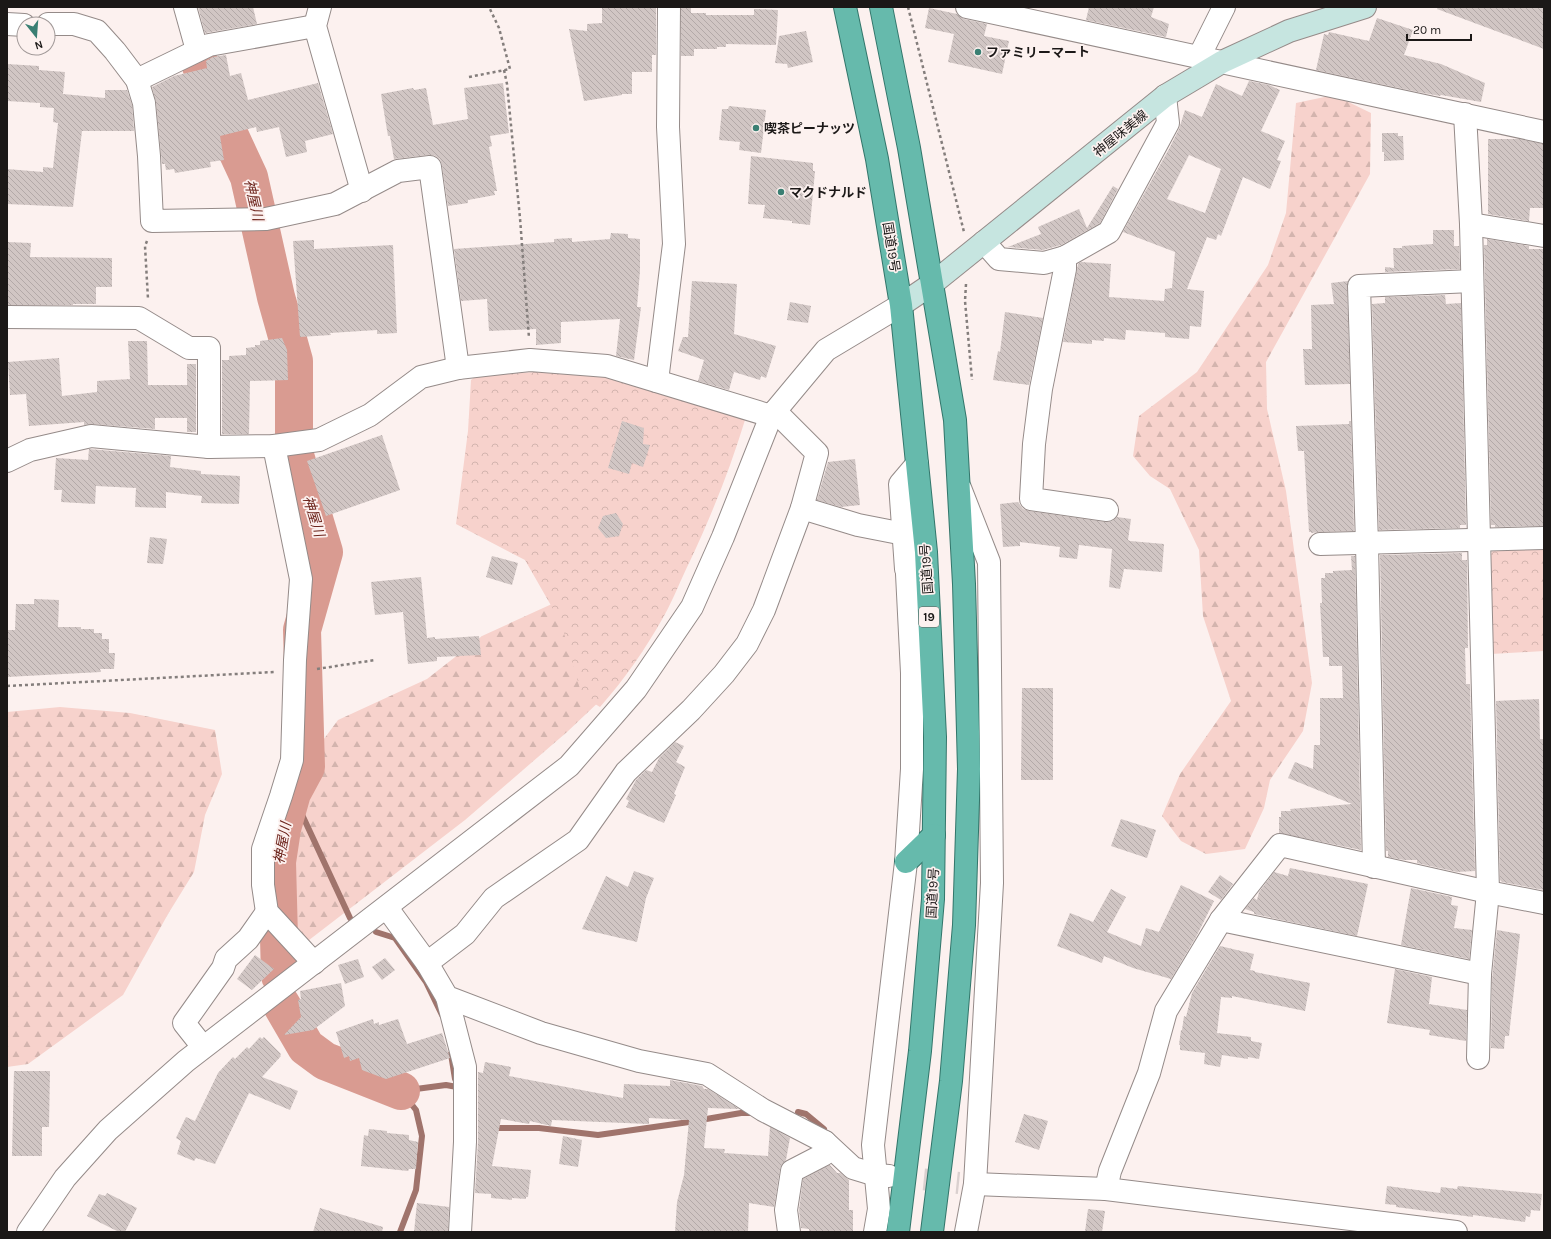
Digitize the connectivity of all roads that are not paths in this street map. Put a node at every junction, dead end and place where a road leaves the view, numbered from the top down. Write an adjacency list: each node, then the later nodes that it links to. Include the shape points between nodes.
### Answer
1 (185, 7): 10 (street)
2 (669, 7): 27 (street, via 668,127 674,244)
3 (845, 7): 24 (highway, 国道19号 / 19, via 877,159)
4 (967, 7): 11 (street)
5 (1224, 7): 11 (street)
6 (1365, 7): 12 (main road, 神屋味美線, via 1289,31)
7 (884, 9): 23 (highway)
8 (318, 17): 10 (street, via 209,44); 17 (street)
9 (56, 24): 13 (street, via 74,24 97,31)
10 (197, 50): 13 (street)
11 (1199, 57): 12 (street)
12 (1222, 62): 14 (main road, 神屋味美線); 15 (street)
13 (137, 80): 17 (street, via 144,103 152,221 266,219 335,204)
14 (1165, 96): 20 (main road, 神屋味美線); 21 (street, via 1168,123 1109,232)
15 (1465, 114): 16 (street); 18 (street)
16 (1544, 132)
17 (362, 191): 26 (street, via 398,171 430,167)
18 (1471, 224): 19 (street); 22 (street)
19 (1544, 236)
20 (984, 242): 21 (street, via 998,259 1044,263); 23 (main road, 神屋味美線)
21 (1065, 257): 34 (street, via 1065,269 1041,389 1031,499)
22 (1472, 281): 37 (street); 39 (street, via 1359,286)
23 (932, 284): 24 (main road, 神屋味美線); 32 (highway, via 955,420)
24 (901, 305): 28 (street, via 826,350); 35 (highway, 国道19号 / 19, via 917,464)
25 (7, 316): 30 (street, via 139,318 189,348 209,348)
26 (458, 368): 27 (street, via 530,360 607,366); 29 (street, via 421,377 370,416 319,440)
27 (657, 381): 28 (street)
28 (773, 413): 33 (street, via 817,453); 45 (street, via 692,608 636,689 570,766)
29 (274, 446): 30 (street); 46 (street, via 300,579 292,760 263,849 263,885)
30 (209, 447): 31 (street, via 91,436 30,450)
31 (7, 461)
32 (958, 481): 56 (street, via 989,562 992,883); 63 (highway, via 964,584 969,777 963,933 951,1081)
33 (802, 508): 35 (street, via 858,525); 49 (street, via 764,610 747,644 724,674 691,710 626,772 578,840 494,898 465,934)
34 (1107, 510)
35 (913, 534): 40 (highway, 国道19号 / 19, via 926,552 935,737); 41 (street, via 907,574 912,673 912,769)
36 (1544, 538): 37 (street)
37 (1478, 540): 39 (street); 43 (street)
38 (1320, 544): 39 (street)
39 (1367, 544): 42 (street)
40 (934, 834): 41 (highway); 62 (highway, 国道19号 / 19, via 933,899 920,1051)
41 (906, 862): 55 (street, via 873,1146)
42 (1374, 867): 43 (street); 47 (street, via 1280,845)
43 (1488, 892): 44 (street); 50 (street)
44 (1544, 903)
45 (387, 908): 48 (street); 49 (street)
46 (275, 919): 48 (street); 52 (street, via 226,959 184,1022)
47 (1221, 920): 50 (street); 57 (street, via 1166,1011 1149,1073 1110,1171)
48 (314, 963): 52 (street)
49 (428, 963): 51 (street)
50 (1480, 974): 53 (street)
51 (447, 997): 54 (street, via 541,1033 639,1061 707,1074 763,1110); 59 (street, via 465,1067 465,1142)
52 (203, 1047): 58 (street, via 108,1130 65,1178)
53 (1478, 1058)
54 (825, 1142): 55 (street, via 854,1168); 60 (street, via 823,1155 792,1171 786,1210)
55 (884, 1175): 61 (street)
56 (967, 1183): 57 (street); 64 (street)
57 (1106, 1189): 65 (street)
58 (29, 1232)
59 (460, 1232)
60 (789, 1232)
61 (875, 1232)
62 (898, 1232)
63 (932, 1232)
64 (966, 1232)
65 (1456, 1232)

